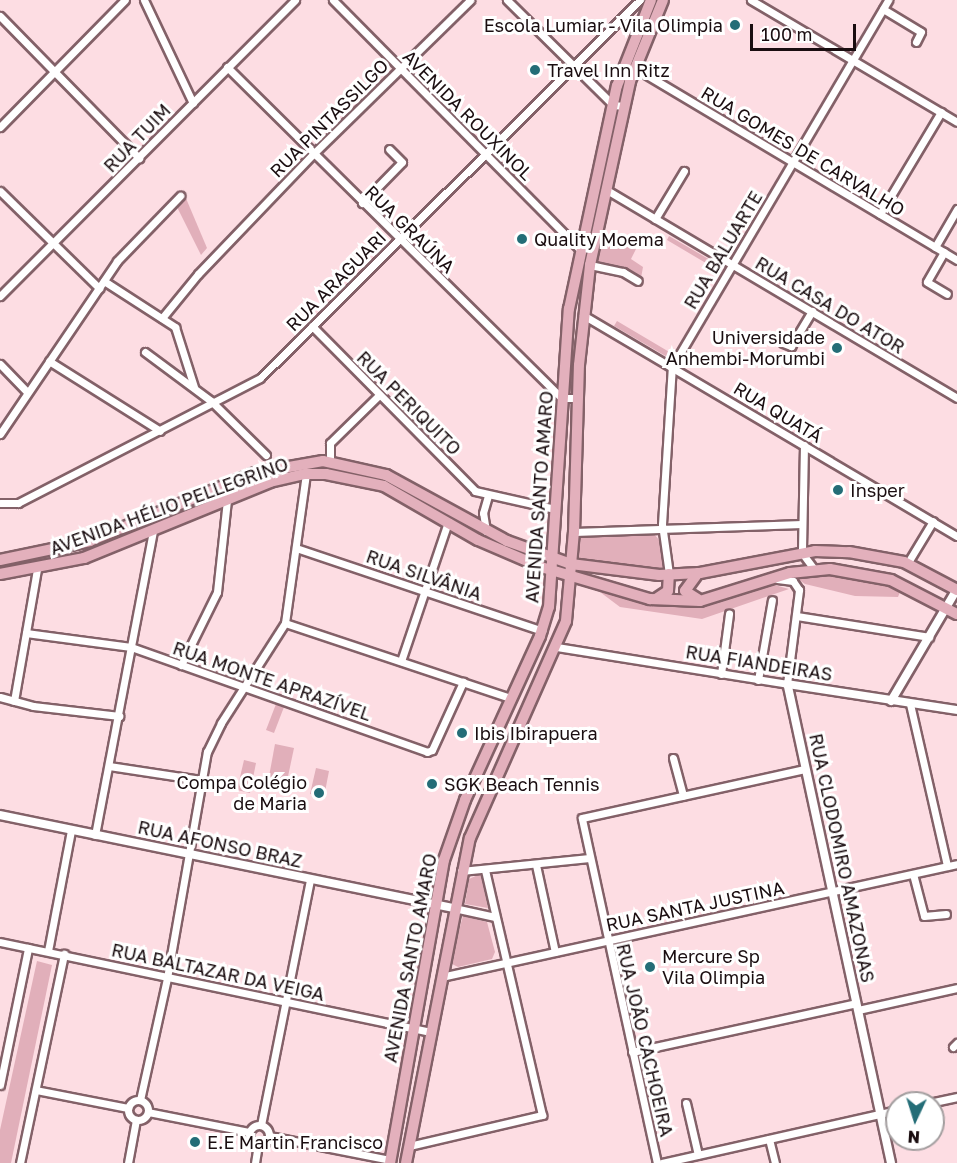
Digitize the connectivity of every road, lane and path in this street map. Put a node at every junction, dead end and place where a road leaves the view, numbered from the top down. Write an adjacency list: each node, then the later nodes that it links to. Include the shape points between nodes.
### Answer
1 (125, 0): 20 (street)
2 (144, 0): 21 (street)
3 (295, 0): 17 (street, RUA TUIM)
4 (333, 0): 19 (street, AVENIDA ROUXINOL)
5 (470, 0): 19 (street, RUA PINTASSILGO)
6 (507, 0): 16 (street)
7 (640, 0): 16 (street, RUA ARAGUARI)
8 (651, 0): 22 (main road, AVENIDA SANTO AMARO, via 626,60)
9 (663, 0): 18 (main road, AVENIDA SANTO AMARO)
10 (751, 0): 15 (street)
11 (888, 0): 12 (street, RUA BALUARTE)
12 (883, 9): 14 (street, via 921,32); 15 (street, RUA BALUARTE)
13 (0, 16): 20 (street)
14 (916, 42)
15 (853, 60): 23 (street); 30 (street, RUA BALUARTE)
16 (573, 66): 22 (street); 27 (street, RUA ARAGUARI)
17 (227, 68): 21 (street, RUA TUIM); 28 (street, RUA GRAÚNA)
18 (634, 68): 22 (main road, AVENIDA SANTO AMARO); 30 (street, RUA GOMES DE CARVALHO)
19 (401, 69): 27 (street, AVENIDA ROUXINOL); 28 (street, RUA PINTASSILGO)
20 (55, 71): 25 (street); 29 (street)
21 (193, 103): 29 (street, RUA TUIM)
22 (618, 106): 32 (main road, AVENIDA SANTO AMARO)
23 (941, 112): 24 (street); 37 (street)
24 (957, 122)
25 (0, 127)
26 (389, 149): 35 (street, via 402,162)
27 (486, 153): 39 (street, RUA ARAGUARI); 42 (street, AVENIDA ROUXINOL)
28 (313, 154): 35 (street, RUA GRAÚNA); 54 (street, RUA PINTASSILGO, via 212,259)
29 (139, 158): 40 (street, RUA TUIM)
30 (792, 162): 37 (street, RUA GOMES DE CARVALHO); 45 (street, RUA BALUARTE)
31 (684, 171): 38 (street)
32 (600, 186): 38 (street, RUA CASA DO ATOR); 42 (main road, AVENIDA SANTO AMARO); 46 (main road, AVENIDA SANTO AMARO)
33 (0, 190): 40 (street)
34 (180, 196): 47 (street, via 133,243)
35 (362, 203): 39 (street, RUA GRAÚNA)
36 (957, 209): 41 (street)
37 (880, 214): 41 (street, RUA GOMES DE CARVALHO)
38 (656, 219): 45 (street, RUA CASA DO ATOR)
39 (398, 239): 55 (street, RUA ARAGUARI); 64 (street, RUA GRAÚNA)
40 (53, 244): 49 (street); 51 (street, RUA TUIM)
41 (935, 247): 43 (street, RUA GOMES DE CARVALHO)
42 (581, 251): 64 (main road, AVENIDA SANTO AMARO, via 569,309)
43 (944, 252): 44 (street, RUA GOMES DE CARVALHO); 50 (street, via 927,282)
44 (957, 260)
45 (732, 264): 52 (street, RUA CASA DO ATOR); 60 (street, RUA BALUARTE)
46 (590, 265): 48 (street, via 623,272); 53 (main road, AVENIDA SANTO AMARO)
47 (104, 281): 49 (street); 54 (street)
48 (638, 281)
49 (99, 288): 58 (street)
50 (947, 294)
51 (0, 297)
52 (812, 311): 56 (street, via 791,346); 66 (street, RUA CASA DO ATOR)
53 (583, 315): 60 (street, RUA QUATÁ); 65 (main road, AVENIDA SANTO AMARO)
54 (162, 318): 61 (street, via 176,331)
55 (312, 326): 63 (street, RUA PERIQUITO); 67 (street, RUA ARAGUARI, via 260,378)
56 (783, 343)
57 (145, 352): 61 (street)
58 (49, 362): 62 (street); 68 (street)
59 (0, 364): 62 (street)
60 (672, 367): 70 (street, RUA QUATÁ); 81 (street, RUA BALUARTE)
61 (195, 388): 67 (street)
62 (27, 392): 69 (street)
63 (379, 395): 72 (street, via 330,443); 74 (street, RUA PERIQUITO, via 471,488)
64 (562, 398): 65 (street); 77 (main road, AVENIDA SANTO AMARO)
65 (578, 398): 84 (main road, AVENIDA SANTO AMARO)
66 (957, 398)
67 (214, 404): 68 (street, RUA ARAGUARI); 71 (street)
68 (160, 431): 76 (street, RUA ARAGUARI, via 18,503)
69 (0, 434)
70 (804, 445): 78 (street, RUA QUATÁ); 80 (street)
71 (266, 455)
72 (330, 462): 83 (main road, AVENIDA HÉLIO PELLEGRINO, via 386,475); 89 (main road, AVENIDA HÉLIO PELLEGRINO, via 269,469 90,541)
73 (306, 474): 75 (main road, AVENIDA HÉLIO PELLEGRINO, via 270,482); 79 (main road, AVENIDA HÉLIO PELLEGRINO, via 371,482); 86 (street)
74 (488, 496): 77 (street, RUA PERIQUITO); 83 (street, via 483,513)
75 (227, 500): 82 (main road, AVENIDA HÉLIO PELLEGRINO); 116 (street, via 217,592)
76 (0, 503)
77 (555, 509): 88 (main road, AVENIDA SANTO AMARO)
78 (933, 521): 85 (street, RUA QUATÁ); 91 (street)
79 (448, 522): 94 (main road, AVENIDA HÉLIO PELLEGRINO, via 500,550); 101 (street)
80 (802, 524): 81 (street); 87 (street)
81 (662, 529): 84 (street); 97 (street, RUA BALUARTE)
82 (153, 531): 92 (main road, AVENIDA HÉLIO PELLEGRINO, via 84,558); 113 (street)
83 (486, 531): 88 (main road, AVENIDA HÉLIO PELLEGRINO)
84 (574, 532): 90 (main road, AVENIDA SANTO AMARO)
85 (957, 536)
86 (296, 548): 101 (street, RUA SILVÂNIA); 109 (street)
87 (802, 554): 91 (main road, AVENIDA HÉLIO PELLEGRINO, via 849,552); 93 (street); 95 (main road, AVENIDA HÉLIO PELLEGRINO)
88 (554, 558): 90 (main road, AVENIDA HÉLIO PELLEGRINO); 94 (main road, AVENIDA SANTO AMARO)
89 (0, 560)
90 (571, 564): 97 (main road, AVENIDA HÉLIO PELLEGRINO); 98 (main road, AVENIDA SANTO AMARO)
91 (907, 564): 100 (main road, AVENIDA HÉLIO PELLEGRINO)
92 (37, 570): 96 (main road, AVENIDA HÉLIO PELLEGRINO); 111 (street)
93 (815, 570): 99 (main road, AVENIDA HÉLIO PELLEGRINO); 105 (main road, AVENIDA HÉLIO PELLEGRINO, via 857,572 891,580)
94 (553, 571): 98 (main road, AVENIDA HÉLIO PELLEGRINO); 110 (main road, AVENIDA SANTO AMARO)
95 (698, 573): 97 (main road, AVENIDA HÉLIO PELLEGRINO); 103 (main road, via 686,593)
96 (0, 574)
97 (669, 574): 102 (main road, via 667,594)
98 (570, 577): 102 (main road, AVENIDA HÉLIO PELLEGRINO); 114 (main road, AVENIDA SANTO AMARO, via 566,621)
99 (772, 579): 103 (main road, AVENIDA HÉLIO PELLEGRINO); 108 (street, RUA CLODOMIRO AMAZONAS, via 797,585)
100 (957, 590): 105 (street)
101 (425, 591): 110 (street, RUA SILVÂNIA); 115 (street)
102 (650, 599): 103 (main road, AVENIDA HÉLIO PELLEGRINO)
103 (706, 600)
104 (772, 600): 118 (street)
105 (946, 607): 107 (main road, AVENIDA HÉLIO PELLEGRINO); 112 (street)
106 (729, 614): 117 (street)
107 (957, 614)
108 (797, 616): 112 (street); 120 (street, RUA CLODOMIRO AMAZONAS)
109 (285, 622): 115 (street); 121 (street)
110 (542, 631): 123 (main road, AVENIDA SANTO AMARO)
111 (26, 633): 113 (street, RUA MONTE APRAZÍVEL); 124 (street)
112 (929, 638): 125 (street)
113 (131, 647): 116 (street, RUA MONTE APRAZÍVEL); 128 (street)
114 (557, 647): 117 (street, RUA FIANDEIRAS); 143 (main road, AVENIDA SANTO AMARO, via 482,806)
115 (401, 661): 119 (street)
116 (181, 664): 121 (street, RUA MONTE APRAZÍVEL)
117 (721, 674): 118 (street, RUA FIANDEIRAS)
118 (758, 680): 120 (street, RUA FIANDEIRAS)
119 (464, 682): 121 (street, RUA MONTE APRAZÍVEL, via 432,750 427,752); 123 (street)
120 (787, 684): 125 (street, RUA FIANDEIRAS); 131 (street, RUA CLODOMIRO AMAZONAS)
121 (245, 686): 132 (street, via 214,736)
122 (0, 697): 124 (street)
123 (510, 698): 147 (main road, AVENIDA SANTO AMARO, via 465,800)
124 (14, 700): 128 (street, via 33,706)
125 (891, 701): 126 (street, RUA FIANDEIRAS)
126 (910, 704): 127 (street, RUA FIANDEIRAS); 141 (street)
127 (957, 710)
128 (119, 716): 130 (street)
129 (673, 758): 133 (street)
130 (109, 766): 132 (street); 136 (street)
131 (805, 769): 133 (street); 146 (street, RUA CLODOMIRO AMAZONAS)
132 (201, 780): 137 (street)
133 (683, 796): 138 (street, RUA JOÃO CACHOEIRA, via 583,818)
134 (0, 815): 135 (street, RUA AFONSO BRAZ)
135 (71, 830): 136 (street, RUA AFONSO BRAZ); 154 (street)
136 (95, 835): 137 (street, RUA AFONSO BRAZ)
137 (188, 854): 145 (street, RUA AFONSO BRAZ); 159 (street)
138 (589, 858): 140 (street); 151 (street, RUA JOÃO CACHOEIRA)
139 (957, 864): 141 (street, RUA SANTA JUSTINA)
140 (536, 865): 142 (street); 155 (street)
141 (947, 866): 144 (street, RUA SANTA JUSTINA)
142 (485, 870): 143 (street); 150 (street)
143 (461, 871): 148 (main road, AVENIDA SANTO AMARO)
144 (913, 874): 146 (street, RUA SANTA JUSTINA); 149 (street, via 924,916)
145 (310, 880): 147 (street, RUA AFONSO BRAZ); 161 (street)
146 (832, 891): 151 (street, RUA SANTA JUSTINA); 162 (street, RUA CLODOMIRO AMAZONAS)
147 (433, 903): 148 (street, RUA AFONSO BRAZ); 163 (main road, AVENIDA SANTO AMARO)
148 (454, 908): 150 (street); 158 (main road, AVENIDA SANTO AMARO)
149 (946, 914)
150 (495, 917): 157 (street)
151 (607, 941): 155 (street, RUA SANTA JUSTINA); 165 (street, RUA JOÃO CACHOEIRA)
152 (0, 942): 153 (street, RUA BALTAZAR DA VEIGA)
153 (28, 948): 154 (street, RUA BALTAZAR DA VEIGA); 166 (street)
154 (48, 951): 156 (street, RUA BALTAZAR DA VEIGA)
155 (555, 952): 157 (street, RUA SANTA JUSTINA)
156 (64, 954): 159 (street, RUA BALTAZAR DA VEIGA); 167 (street)
157 (505, 963): 158 (street, RUA SANTA JUSTINA); 180 (street, via 542,1113 538,1118)
158 (440, 977): 164 (main road, AVENIDA SANTO AMARO)
159 (167, 978): 161 (street, RUA BALTAZAR DA VEIGA); 168 (street)
160 (957, 987): 162 (street)
161 (285, 1001): 163 (street, RUA BALTAZAR DA VEIGA); 175 (street)
162 (857, 1006): 165 (street); 173 (street, RUA CLODOMIRO AMAZONAS)
163 (412, 1028): 164 (street, RUA BALTAZAR DA VEIGA); 182 (main road, AVENIDA SANTO AMARO)
164 (430, 1032): 180 (main road, AVENIDA SANTO AMARO)
165 (632, 1052): 187 (street, RUA JOÃO CACHOEIRA)
166 (0, 1081)
167 (36, 1090): 170 (street); 183 (street)
168 (140, 1100): 170 (street); 171 (street)
169 (686, 1103): 181 (street)
170 (128, 1108): 174 (street)
171 (148, 1112): 174 (street); 176 (street)
172 (885, 1113): 173 (street)
173 (880, 1114): 178 (street); 190 (street, RUA CLODOMIRO AMAZONAS)
174 (136, 1120): 184 (street)
175 (261, 1125): 176 (street); 177 (street)
176 (249, 1132): 179 (street, via 252,1142)
177 (269, 1136): 179 (street); 182 (street)
178 (769, 1138): 181 (street); 189 (street)
179 (258, 1145): 185 (street)
180 (410, 1146): 186 (main road, AVENIDA SANTO AMARO)
181 (698, 1155): 188 (street)
182 (390, 1161)
183 (20, 1163)
184 (128, 1163)
185 (255, 1163)
186 (406, 1163)
187 (657, 1163)
188 (662, 1163)
189 (775, 1163)
190 (891, 1163)

